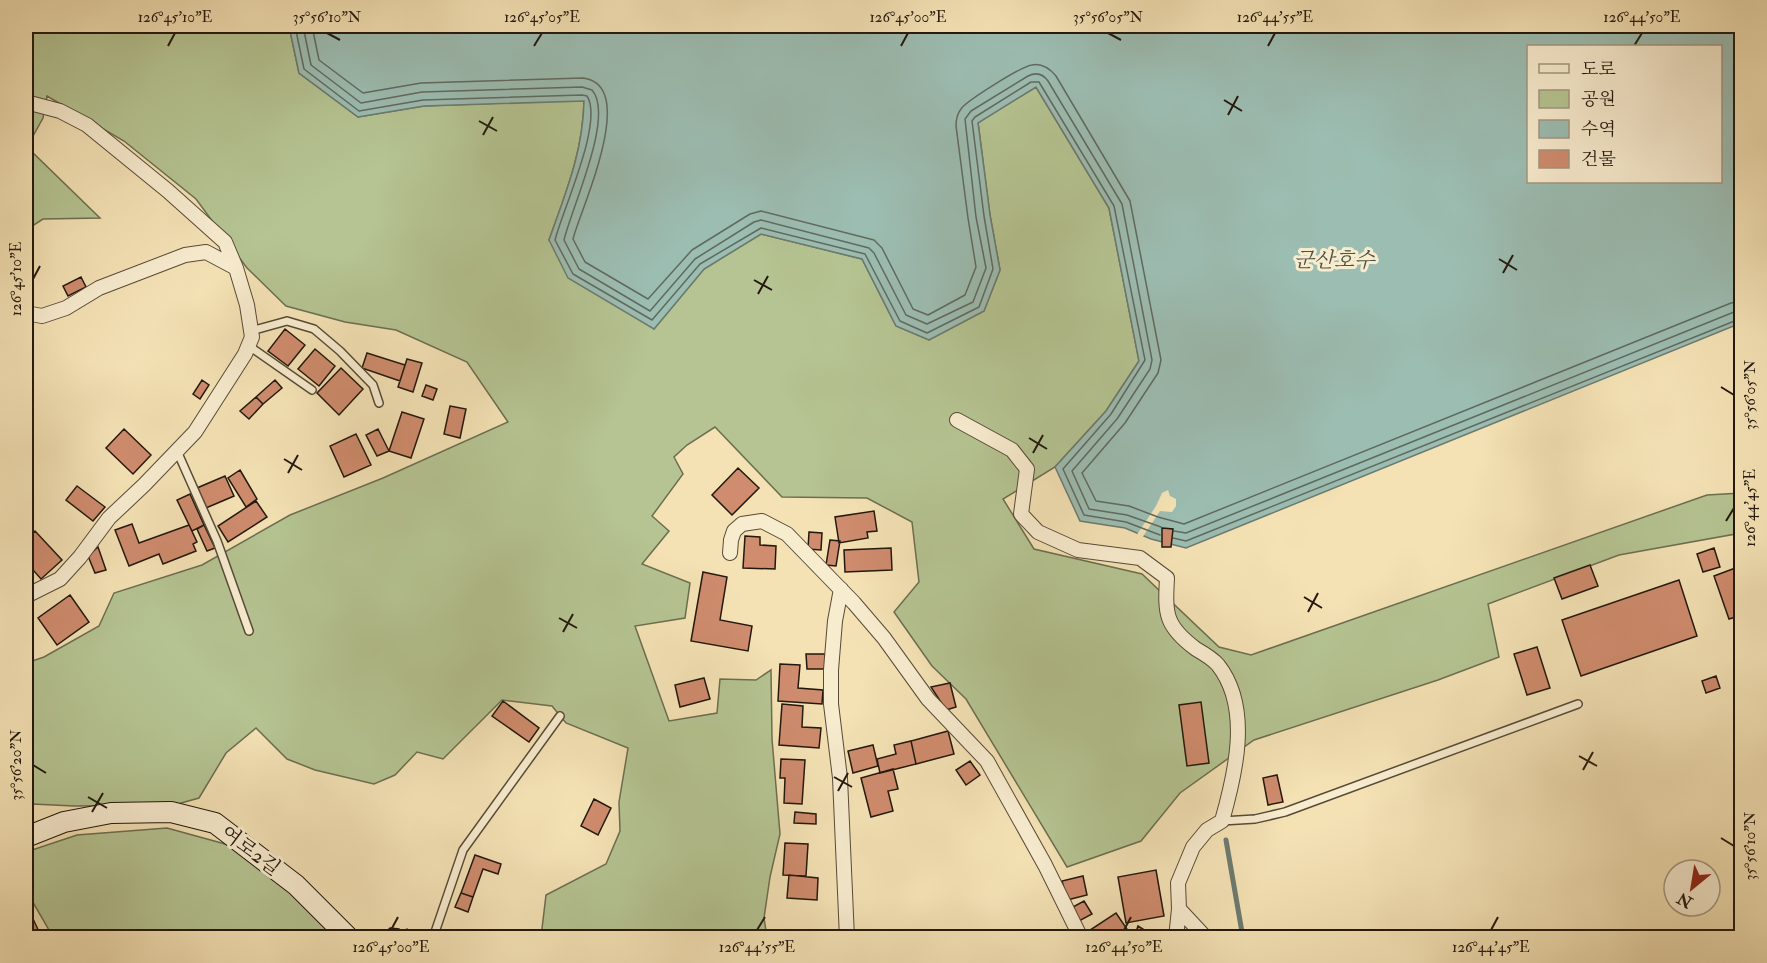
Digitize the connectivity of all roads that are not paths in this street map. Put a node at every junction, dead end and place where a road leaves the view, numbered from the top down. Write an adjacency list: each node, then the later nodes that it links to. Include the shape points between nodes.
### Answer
1 (26, 102): 2 (street, via 60,111 87,125 225,242)
2 (236, 268): 3 (street, via 206,252 185,255 99,288 66,308 42,316); 4 (street)
3 (26, 313)
4 (251, 331): 5 (street); 7 (lane, via 287,321 314,329 373,385)
5 (249, 346): 6 (lane); 9 (street, via 195,432)
6 (312, 390)
7 (379, 402)
8 (957, 420): 16 (street, via 1012,450 1026,469 1021,513 1038,532 1078,550 1140,558 1167,578 1165,605 1172,627 1217,665 1236,710 1234,779)
9 (177, 451): 12 (street, via 109,518 60,579); 13 (lane, via 217,541)
10 (730, 553): 11 (street, via 734,531 742,524 762,521 787,534)
11 (841, 589): 21 (street, via 832,651 831,704 840,778); 22 (street, via 884,638 928,699 987,761)
12 (26, 596)
13 (249, 631)
14 (1578, 704): 16 (lane, via 1285,812)
15 (560, 716): 20 (lane, via 463,850)
16 (1222, 821): 18 (street, via 1207,830 1193,847 1178,883)
17 (26, 837): 19 (street, 여로2길, via 64,822 111,813 171,812 215,823 296,885)
18 (1179, 909): 23 (street); 24 (street)
19 (349, 938)
20 (433, 938)
21 (848, 938)
22 (1081, 938)
23 (1176, 938)
24 (1206, 938)

